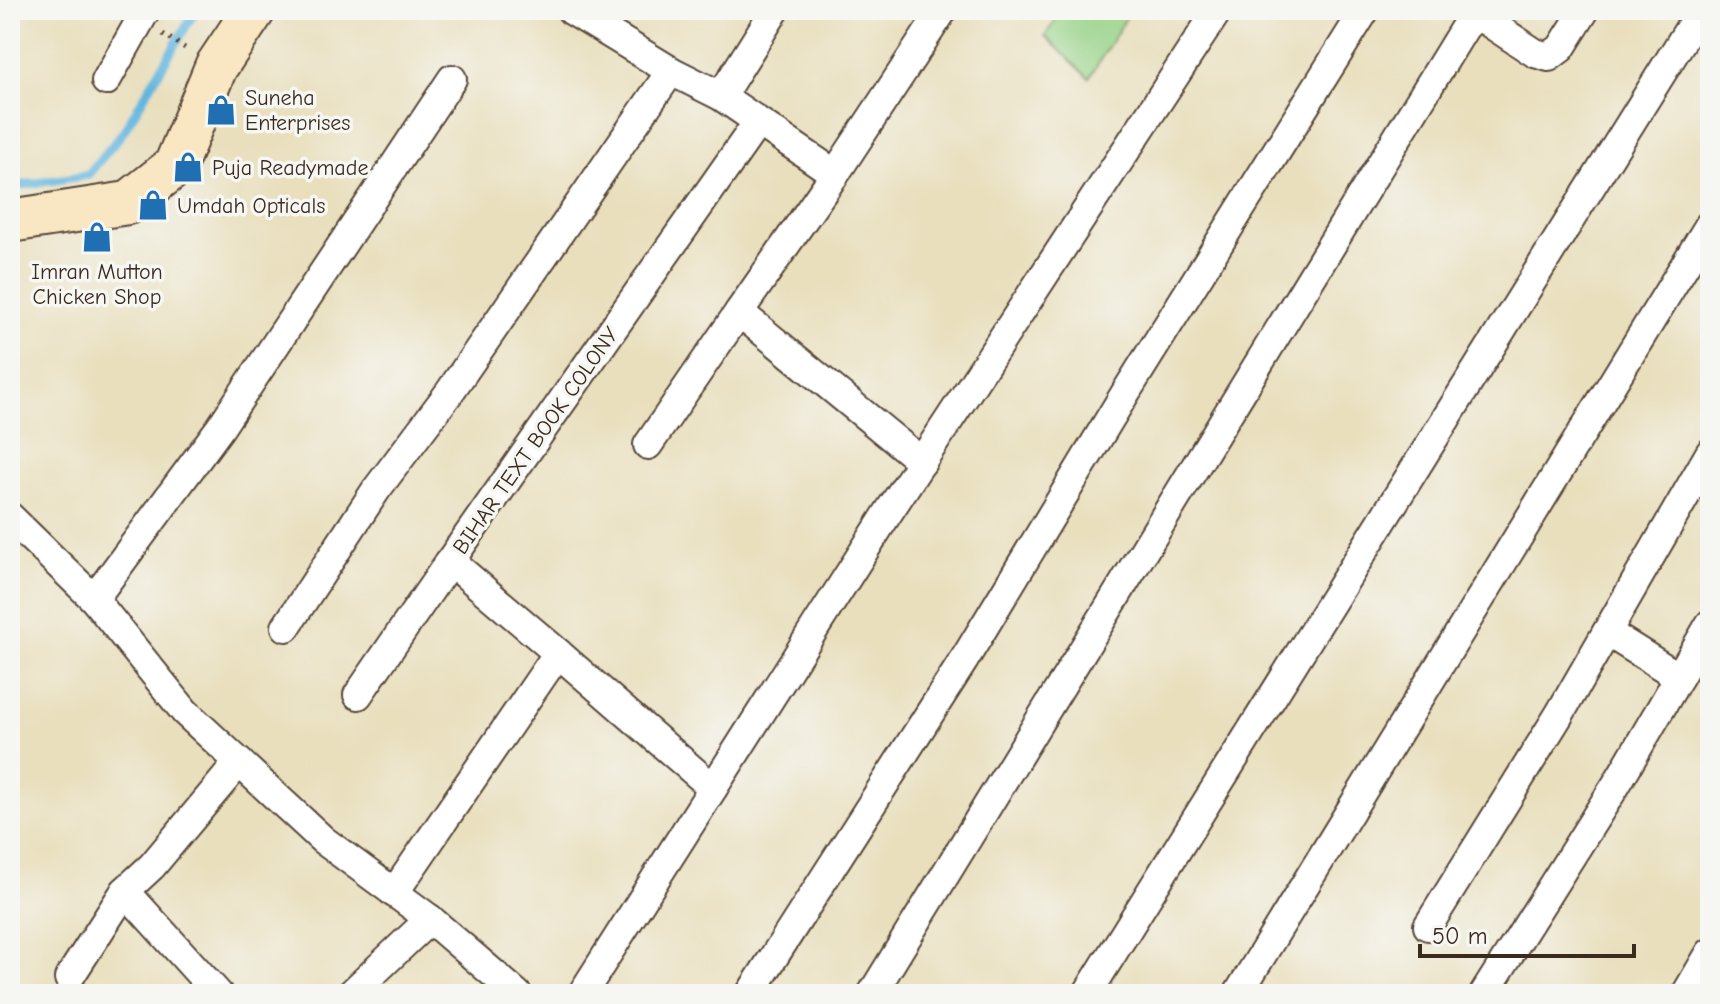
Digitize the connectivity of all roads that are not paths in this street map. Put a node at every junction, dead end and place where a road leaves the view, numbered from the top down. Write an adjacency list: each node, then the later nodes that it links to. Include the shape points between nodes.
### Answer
1 (254, 10): 16 (street, via 216,67 175,166 128,203)
2 (571, 10): 10 (street)
3 (775, 10): 13 (street)
4 (943, 10): 15 (street)
5 (1218, 10): 21 (street)
6 (1365, 10): 43 (street, via 964,660)
7 (1585, 10): 44 (street, via 1561,48 1549,57 1482,18 1465,27)
8 (1701, 10): 45 (street)
9 (153, 21): 12 (street)
10 (671, 71): 13 (street); 26 (street)
11 (452, 79): 24 (street, via 220,428)
12 (106, 81)
13 (721, 96): 14 (street)
14 (758, 122): 15 (street); 23 (street, BIHAR TEXT BOOK COLONY)
15 (835, 174): 18 (street)
16 (10, 221)
17 (1710, 224): 46 (street)
18 (739, 312): 19 (street); 21 (street)
19 (648, 445)
20 (1710, 453): 27 (street)
21 (922, 462): 32 (street)
22 (10, 517): 24 (street)
23 (450, 561): 28 (street, BIHAR TEXT BOOK COLONY); 30 (street)
24 (94, 599): 31 (street, via 185,712)
25 (1710, 624): 29 (street)
26 (286, 627)
27 (1607, 632): 29 (street); 36 (street)
28 (558, 653): 32 (street, BIHAR TEXT BOOK COLONY); 34 (street)
29 (1679, 677): 47 (street)
30 (358, 695)
31 (239, 762): 33 (street); 34 (street, via 323,840)
32 (713, 788): 42 (street)
33 (125, 891): 38 (street); 39 (street)
34 (394, 893): 35 (street)
35 (430, 919): 40 (street); 41 (street)
36 (1428, 926)
37 (1710, 953): 48 (street)
38 (69, 978)
39 (218, 994)
40 (351, 994)
41 (517, 994)
42 (582, 994)
43 (750, 994)
44 (872, 994)
45 (1087, 994)
46 (1238, 994)
47 (1484, 994)
48 (1686, 994)

